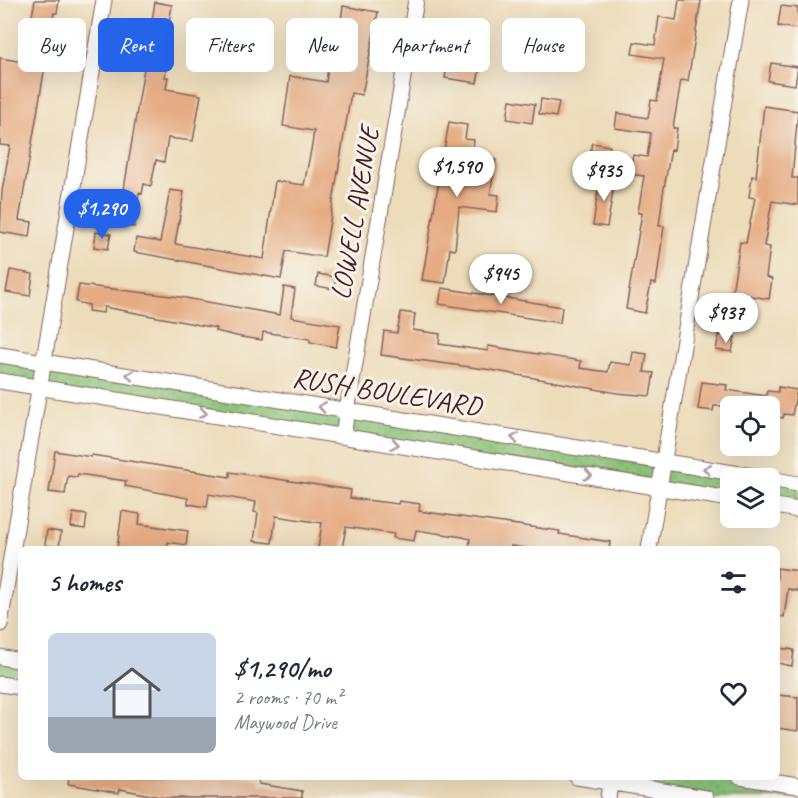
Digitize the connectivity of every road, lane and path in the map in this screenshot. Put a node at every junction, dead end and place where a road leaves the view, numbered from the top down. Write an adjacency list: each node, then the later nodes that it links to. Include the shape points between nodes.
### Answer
1 (104, 0): 5 (street)
2 (416, 0): 8 (street, LOWELL AVENUE)
3 (741, 0): 10 (street)
4 (0, 355): 5 (street, RUSH BOULEVARD)
5 (44, 362): 7 (street); 8 (street, RUSH BOULEVARD, one-way to 5)
6 (0, 381): 7 (street, RUSH BOULEVARD)
7 (39, 387): 9 (street, RUSH BOULEVARD, one-way to 9); 19 (street)
8 (347, 411): 9 (street, LOWELL AVENUE); 10 (street, RUSH BOULEVARD, one-way to 8)
9 (343, 435): 14 (street, RUSH BOULEVARD, one-way to 14)
10 (664, 462): 11 (street, RUSH BOULEVARD, one-way to 10); 14 (street)
11 (720, 471)
12 (780, 481): 13 (street)
13 (798, 484)
14 (660, 487): 15 (street, RUSH BOULEVARD); 18 (street)
15 (720, 497)
16 (780, 507): 17 (street)
17 (798, 510)
18 (650, 546)
19 (0, 624)
20 (0, 657): 21 (street)
21 (18, 660)
22 (0, 684): 23 (street)
23 (18, 687)
24 (611, 780): 27 (street); 28 (street)
25 (759, 780): 26 (street)
26 (798, 786)
27 (608, 798)
28 (706, 798)

